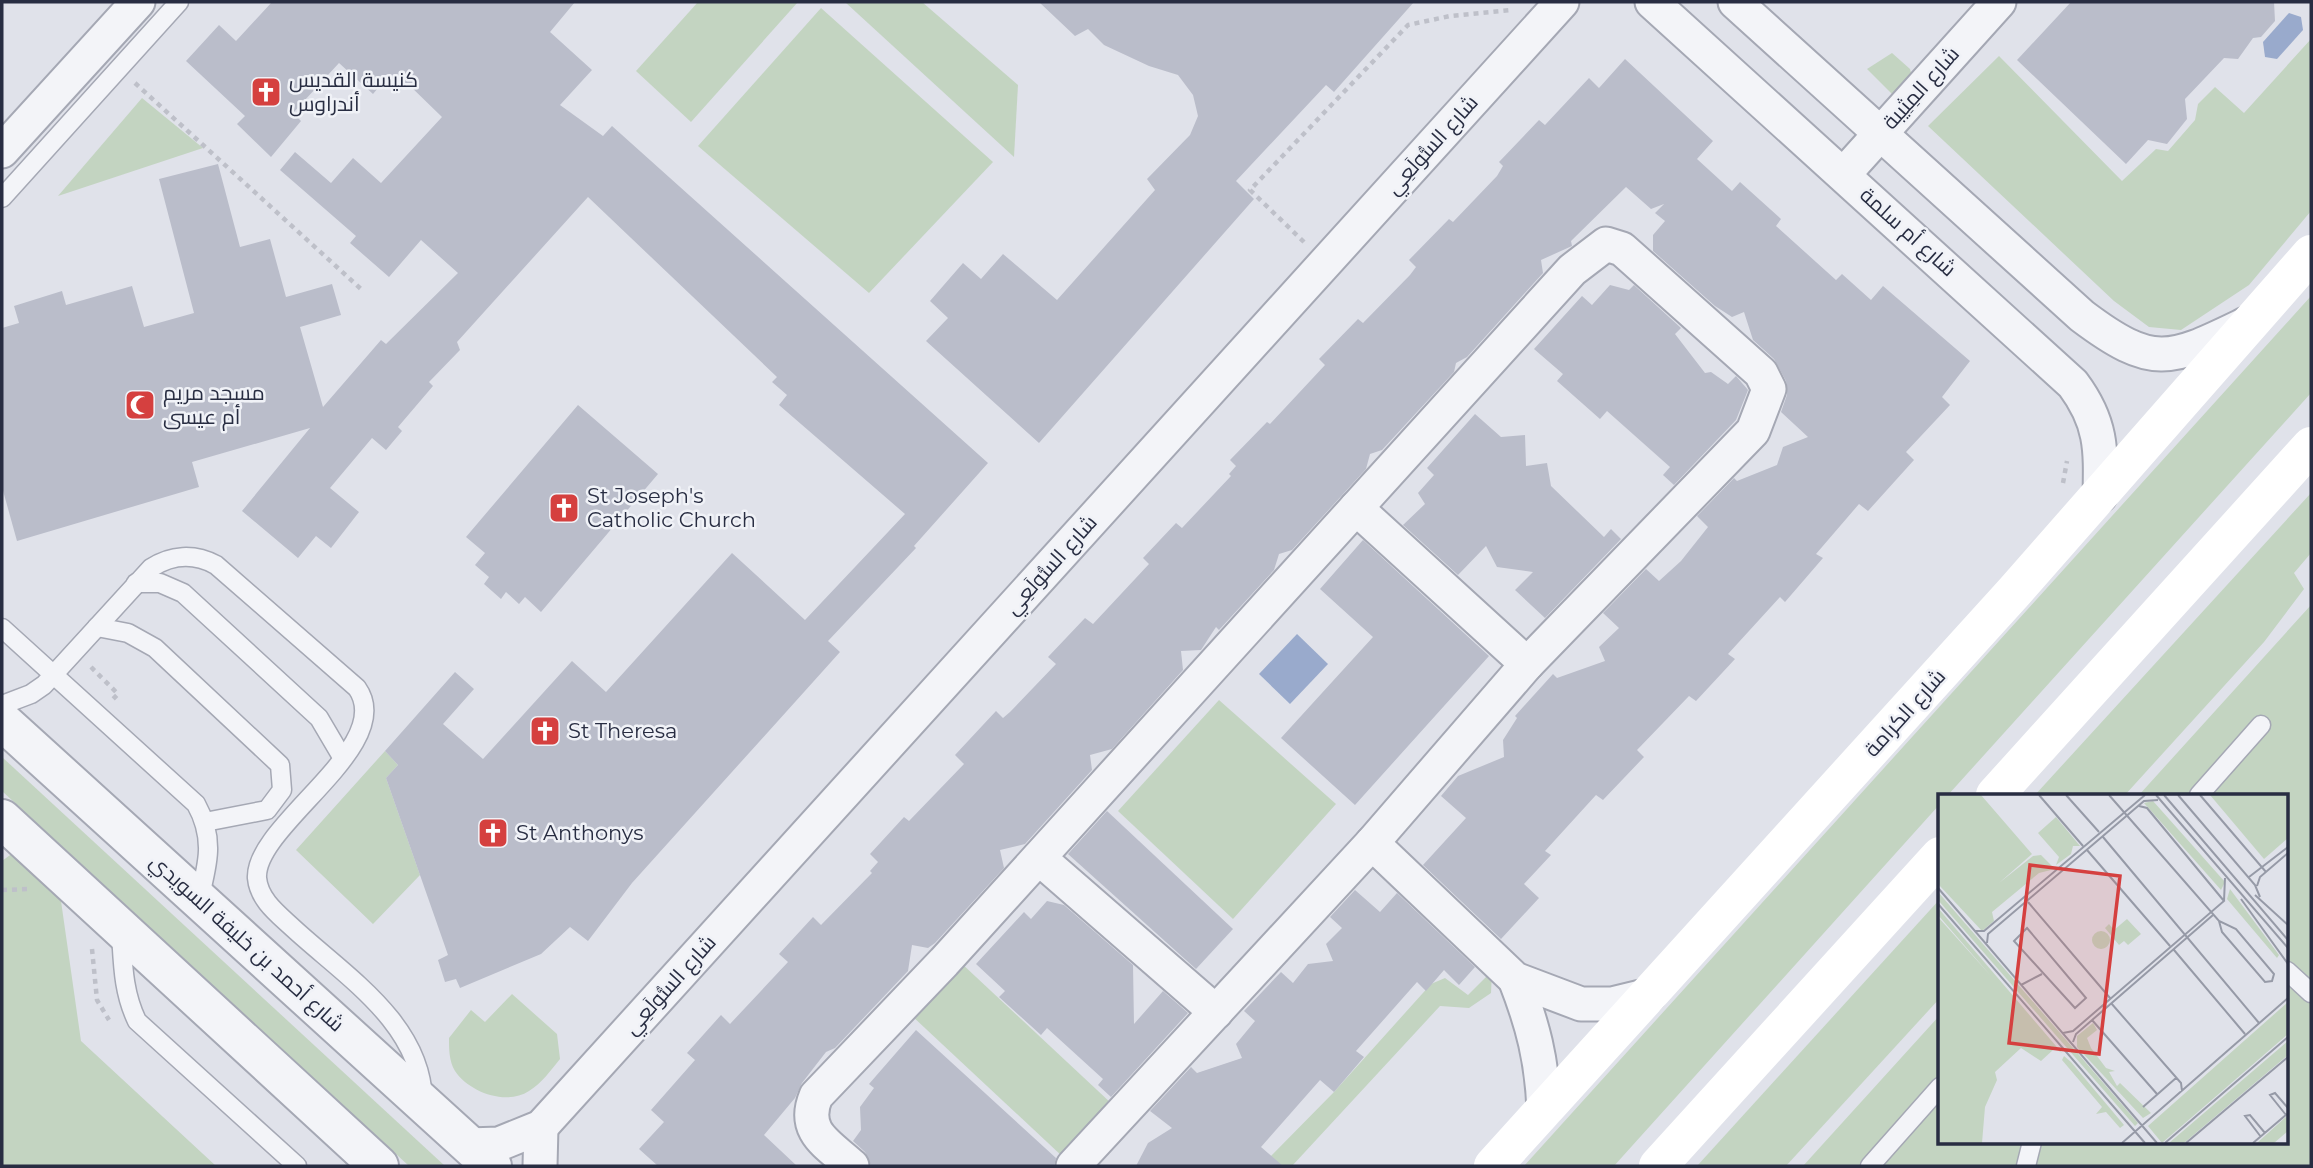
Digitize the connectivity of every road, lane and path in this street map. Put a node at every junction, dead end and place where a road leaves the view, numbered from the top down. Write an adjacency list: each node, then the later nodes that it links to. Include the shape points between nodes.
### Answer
1 (138, 2): 9 (street)
2 (179, 2): 7 (lane)
3 (1562, 2): 47 (street, شارع السُّولَعِي)
4 (1652, 2): 10 (street, شارع أم سلمة)
5 (1735, 2): 8 (street)
6 (1998, 2): 8 (street, شارع المِثِيبة)
7 (119, 69): 11 (lane); 13 (path)
8 (1881, 134): 10 (street, شارع المِثِيبة); 14 (street, via 2113,340 2147,355 2186,352)
9 (2, 150)
10 (1844, 174): 16 (street, شارع أم سلمة, via 2073,384 2092,409 2101,451)
11 (2, 198)
12 (2311, 254): 14 (main road, شارع الكرامة)
13 (361, 289)
14 (2248, 323): 16 (main road, شارع الكرامة)
15 (2311, 446): 27 (main road)
16 (2100, 496): 41 (main road, شارع الكرامة)
17 (1356, 508): 21 (street); 21 (street, via 1572,270 1606,244 1622,249 1761,373 1769,388 1753,431); 32 (street)
18 (136, 583): 19 (lane); 26 (lane, via 160,583 183,593 319,718); 26 (lane, via 151,568 172,558 195,557 216,565 362,695 365,723)
19 (97, 627): 22 (lane); 30 (lane, via 128,633 155,648 280,765 282,790 267,810)
20 (2, 628): 22 (lane)
21 (1527, 664): 31 (street)
22 (54, 674): 23 (lane, via 31,694); 30 (lane, via 188,796)
23 (2, 705)
24 (2, 721): 36 (street, شارع أحمد بن خليفة السويدي)
25 (2261, 725): 28 (lane)
26 (342, 757): 45 (lane, via 315,795 266,848 257,880 271,908 402,1031 416,1058)
27 (1996, 794)
28 (2200, 794)
29 (2, 819): 37 (street)
30 (205, 822): 36 (lane, via 210,854)
31 (1372, 843): 39 (street); 42 (street)
32 (1039, 858): 42 (street); 53 (street, via 816,1096 809,1113 815,1133)
33 (1938, 858): 56 (main road)
34 (2, 890): 35 (path)
35 (36, 893)
36 (199, 900): 45 (street, شارع أحمد بن خليفة السويدي)
37 (105, 934): 43 (path, via 97,1000); 50 (lane, via 137,1021); 51 (street)
38 (2288, 972): 40 (lane)
39 (1515, 979): 41 (street, via 1581,1004 1612,1004); 46 (street, via 1542,1064)
40 (2309, 985)
41 (1649, 995): 46 (main road, شارع الكرامة)
42 (1216, 1012): 54 (street)
43 (110, 1021)
44 (1938, 1089): 57 (lane)
45 (423, 1103): 49 (street, شارع أحمد بن خليفة السويدي)
46 (1544, 1110): 55 (main road, شارع الكرامة)
47 (541, 1127): 49 (street, شارع السُّولَعِي); 52 (street)
48 (2032, 1144): 58 (lane)
49 (481, 1156)
50 (298, 1166)
51 (379, 1166)
52 (540, 1166)
53 (852, 1166)
54 (1073, 1166)
55 (1493, 1166)
56 (1659, 1166)
57 (1870, 1166)
58 (2026, 1166)

